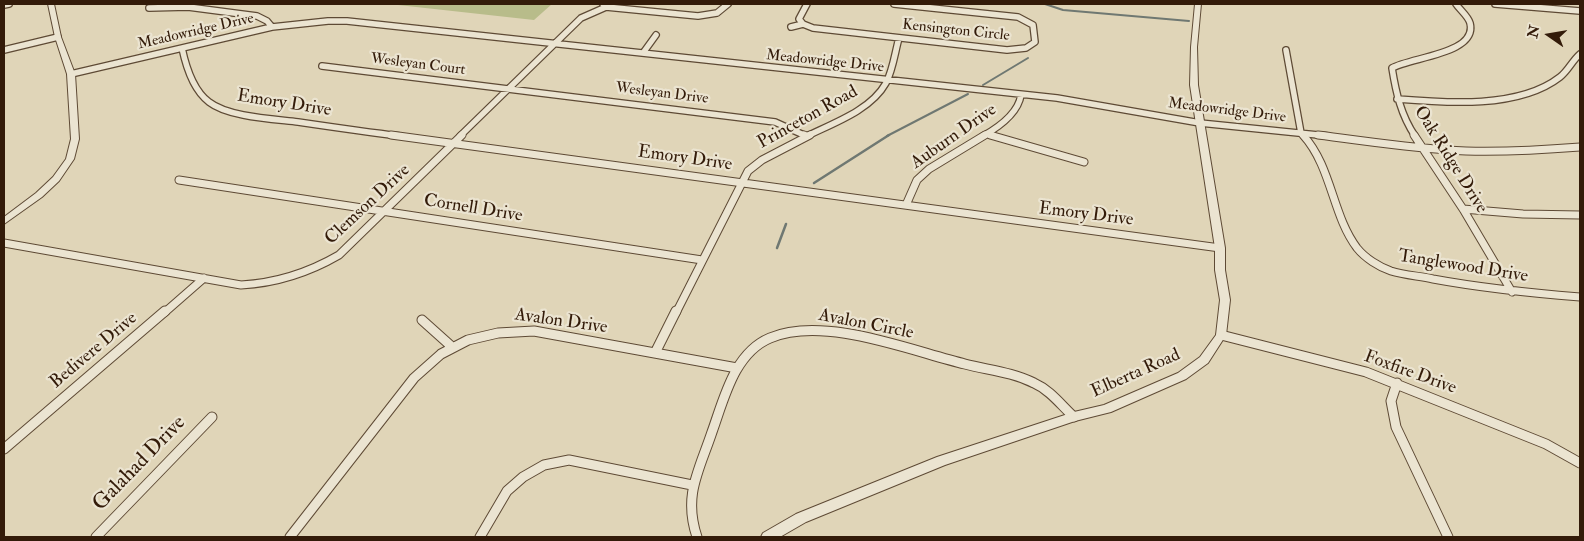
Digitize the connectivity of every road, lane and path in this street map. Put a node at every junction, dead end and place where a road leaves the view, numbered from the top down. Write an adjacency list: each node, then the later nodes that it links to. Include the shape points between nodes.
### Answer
1 (10, 4): 10 (street)
2 (52, 4): 17 (street)
3 (728, 4): 9 (street, via 717,13 698,16)
4 (807, 4): 13 (street, via 799,16)
5 (894, 4): 18 (street, Kensington Circle, via 1018,17 1032,22 1036,28 1035,42 1017,50)
6 (1198, 4): 31 (street, Elberta Road, via 1194,85)
7 (1456, 4): 30 (street, Oak Ridge Drive, via 1470,22 1467,40 1436,55 1397,63 1392,68)
8 (1495, 4): 12 (street)
9 (604, 5): 19 (street, Clemson Drive, via 581,18)
10 (4, 6)
11 (149, 8): 14 (street, via 188,7 257,16)
12 (1580, 11)
13 (803, 24): 15 (street, Kensington Circle); 18 (street, Kensington Circle, via 822,30)
14 (272, 27): 19 (street, Meadowridge Drive, via 348,21); 20 (street, Meadowridge Drive)
15 (791, 27)
16 (656, 35): 23 (street)
17 (58, 36): 21 (street); 26 (street)
18 (899, 38): 27 (street, Princeton Road)
19 (556, 44): 23 (street, Meadowridge Drive); 28 (street, Clemson Drive)
20 (182, 48): 26 (street, Meadowridge Drive); 35 (street, Emory Drive, via 199,89 209,102 225,110)
21 (4, 50)
22 (1286, 50): 32 (street)
23 (643, 54): 27 (street, Meadowridge Drive)
24 (1580, 54): 30 (street, via 1558,79 1531,91 1466,102)
25 (322, 66): 28 (street, Wesleyan Court)
26 (71, 74): 45 (street, via 75,139 70,159 39,195)
27 (887, 81): 29 (street, Meadowridge Drive); 34 (street, Princeton Road, via 868,103)
28 (511, 88): 34 (street, Wesleyan Drive, via 775,122); 35 (street, Clemson Drive)
29 (1021, 95): 31 (street, Meadowridge Drive, via 1057,98); 33 (street, Auburn Drive, via 1019,106)
30 (1397, 99): 37 (street, Oak Ridge Drive, via 1406,123)
31 (1200, 123): 32 (street, Meadowridge Drive); 47 (street, Elberta Road)
32 (1301, 132): 37 (street, Meadowridge Drive); 50 (street, Tanglewood Drive, via 1324,169 1357,248 1373,262 1391,271)
33 (987, 134): 38 (street); 41 (street, Auburn Drive, via 929,169 917,180)
34 (806, 136): 40 (street, Princeton Road, via 762,160 748,171)
35 (454, 143): 40 (street, Emory Drive); 43 (street, Clemson Drive)
36 (1580, 146): 37 (street, Meadowridge Drive, via 1536,151)
37 (1423, 148): 42 (street, Oak Ridge Drive)
38 (1084, 162)
39 (179, 180): 43 (street, Cornell Drive)
40 (742, 182): 41 (street, Emory Drive); 48 (street, Princeton Road)
41 (906, 205): 47 (street, Emory Drive)
42 (1463, 209): 44 (street); 50 (street, Oak Ridge Drive)
43 (386, 211): 48 (street, Cornell Drive); 49 (street, Clemson Drive, via 339,255 317,268 262,284 241,285)
44 (1580, 215)
45 (4, 221)
46 (4, 243): 49 (street, Clemson Drive)
47 (1220, 248): 53 (street, Elberta Road, via 1225,300)
48 (702, 260): 55 (street, Princeton Road)
49 (204, 278): 60 (street, Bedivere Drive)
50 (1512, 292): 51 (street, Tanglewood Drive)
51 (1580, 297)
52 (422, 320): 54 (street)
53 (1221, 335): 57 (street, Foxfire Drive, via 1366,372); 59 (street, Elberta Road, via 1204,360 1182,376 1106,409)
54 (451, 346): 55 (street, Avalon Drive, via 501,331 534,331); 64 (street, Avalon Drive, via 414,378)
55 (655, 354): 56 (street, Avalon Drive)
56 (737, 368): 59 (street, Avalon Circle, via 750,352 769,338 793,330 820,330 1014,374 1052,395); 62 (street, Avalon Circle)
57 (1397, 384): 61 (street, Foxfire Drive, via 1546,444); 68 (street, via 1392,401 1396,426)
58 (212, 417): 63 (street, Galahad Drive)
59 (1074, 417): 67 (street, Elberta Road, via 941,461 801,518)
60 (4, 449)
61 (1580, 463)
62 (692, 485): 65 (street, via 568,460 544,465 507,491); 66 (street, Avalon Circle, via 689,506)
63 (96, 537)
64 (290, 537)
65 (480, 537)
66 (697, 537)
67 (768, 537)
68 (1448, 537)

